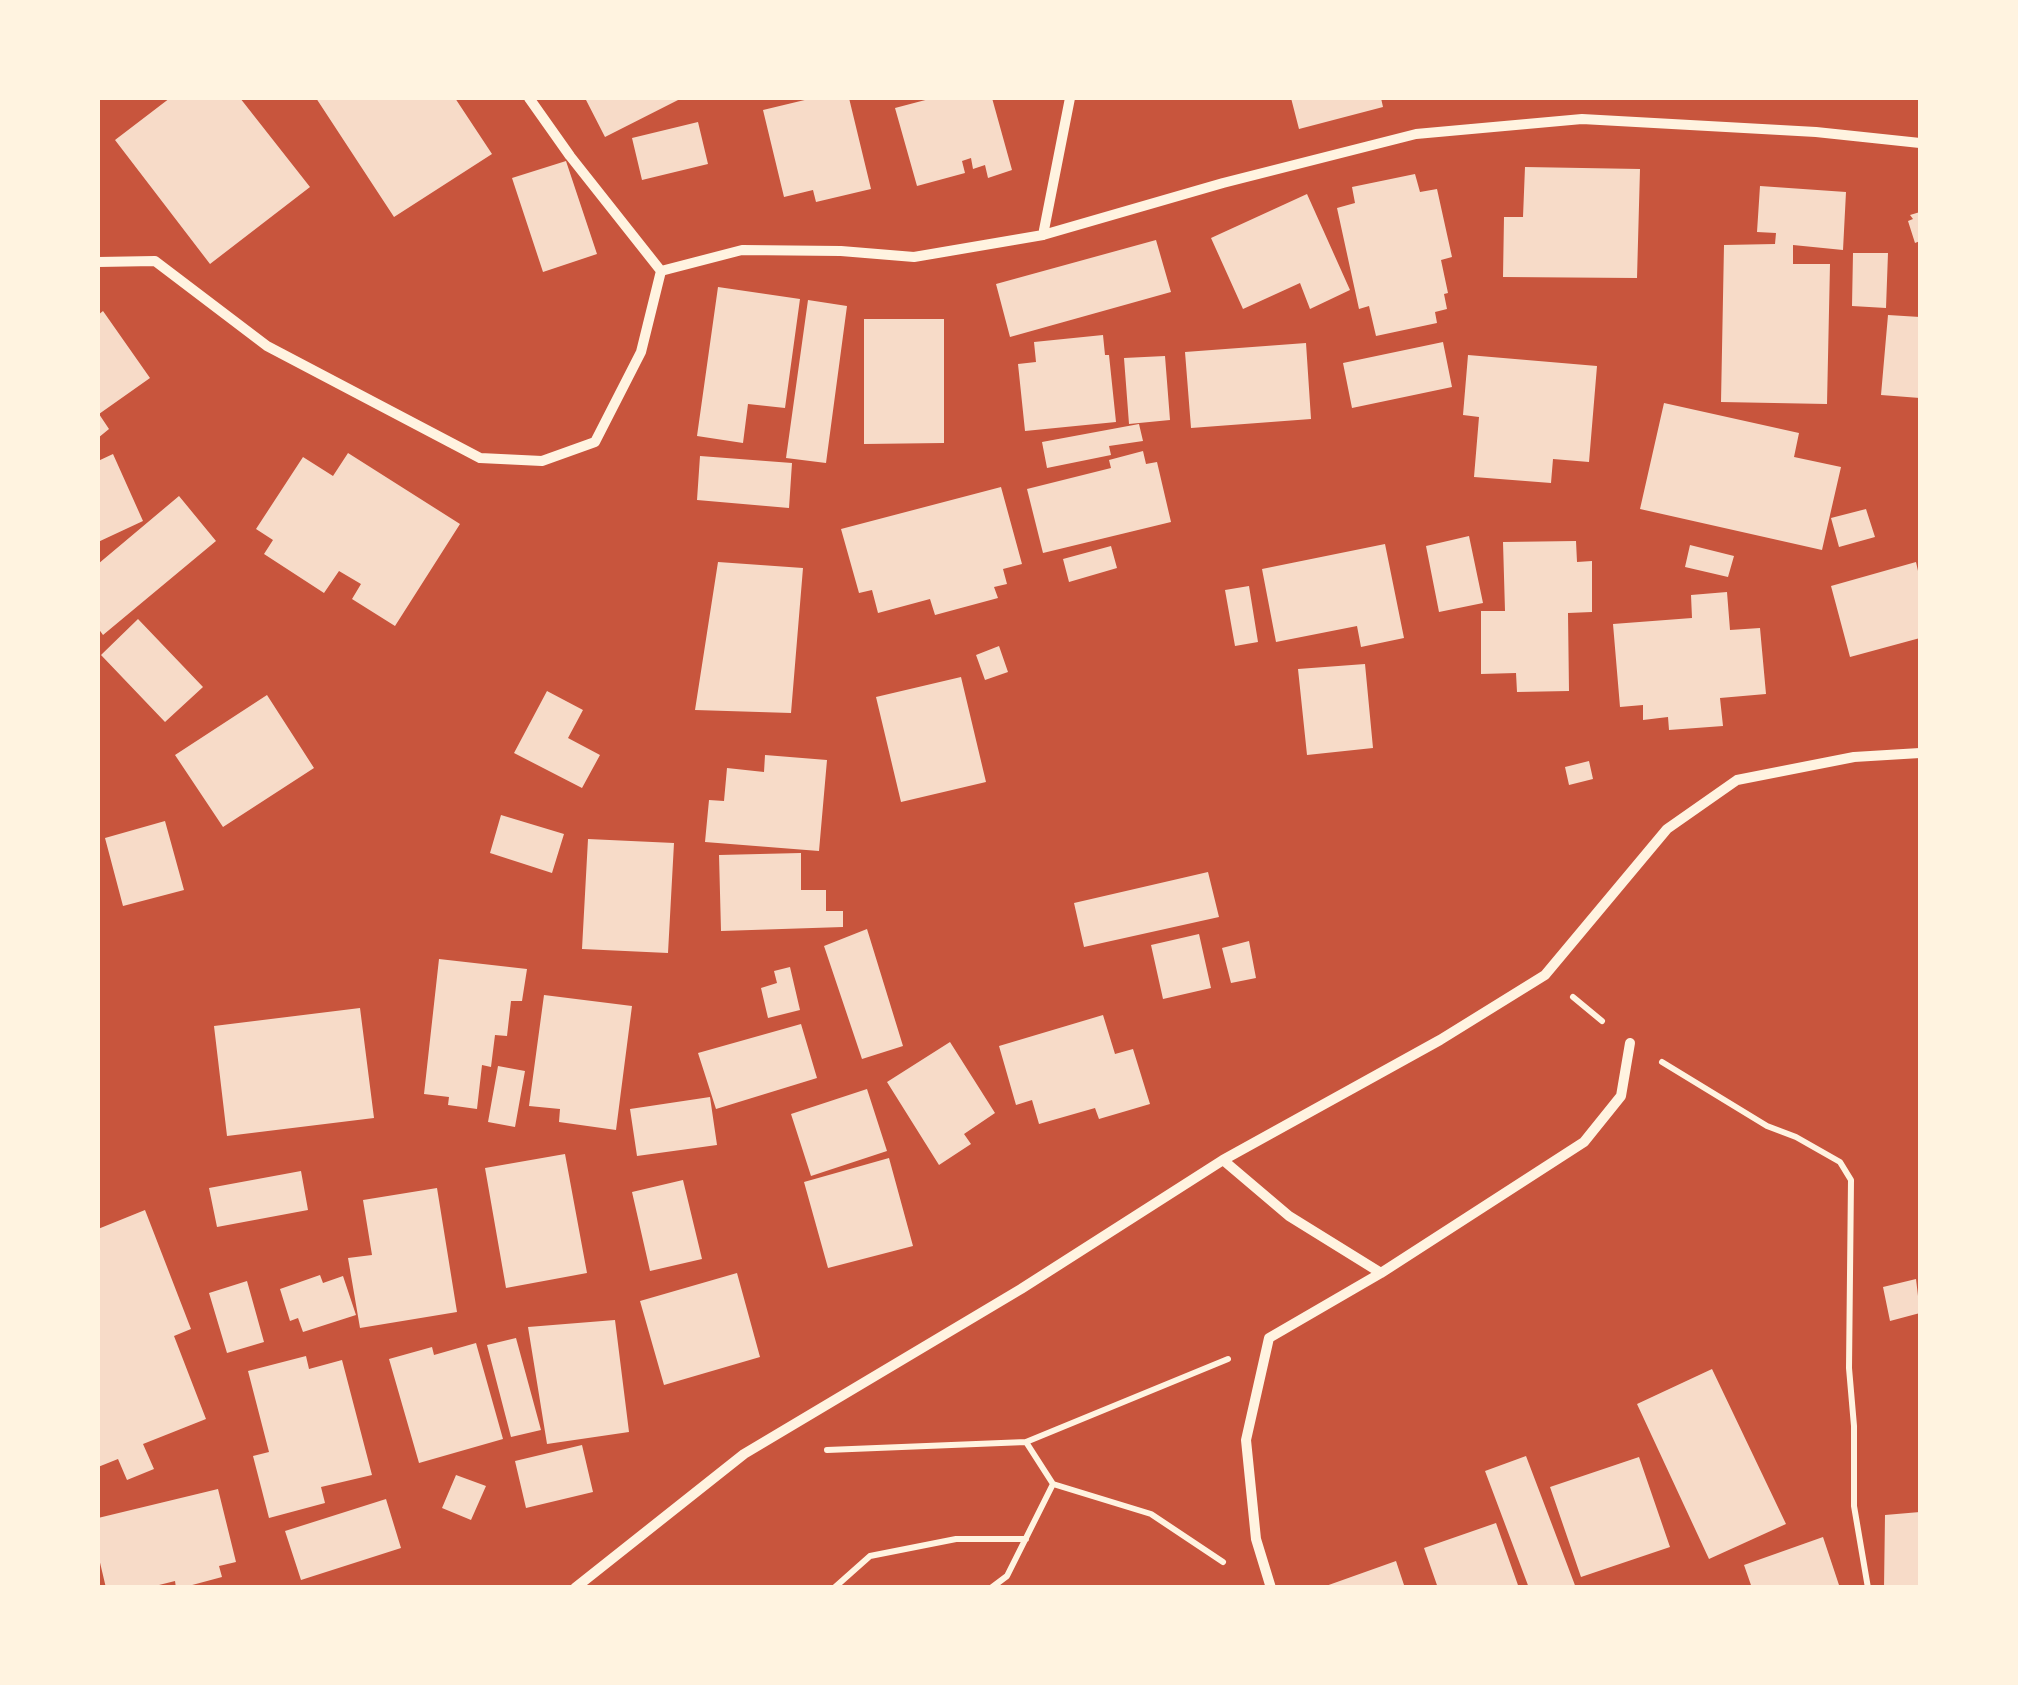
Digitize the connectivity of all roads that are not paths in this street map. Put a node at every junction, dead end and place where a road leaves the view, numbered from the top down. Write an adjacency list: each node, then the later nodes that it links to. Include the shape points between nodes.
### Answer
1 (529, 98): 6 (street)
2 (1070, 98): 4 (street)
3 (1920, 143): 4 (street, via 1582,119 1416,134)
4 (1043, 235): 6 (street, via 914,258 742,250)
5 (98, 262): 6 (street, via 155,261 267,346 463,450 480,458 542,461 595,442 641,352)
6 (661, 272)
7 (1920, 752): 9 (street, via 1854,757 1737,780 1667,828 1545,975)
8 (1630, 1043): 10 (street, via 1621,1096 1584,1142)
9 (1223, 1160): 10 (street, via 1289,1216); 12 (street, via 744,1454)
10 (1381, 1273): 11 (street, via 1269,1338 1246,1440 1256,1540)
11 (1270, 1585)
12 (575, 1588)

